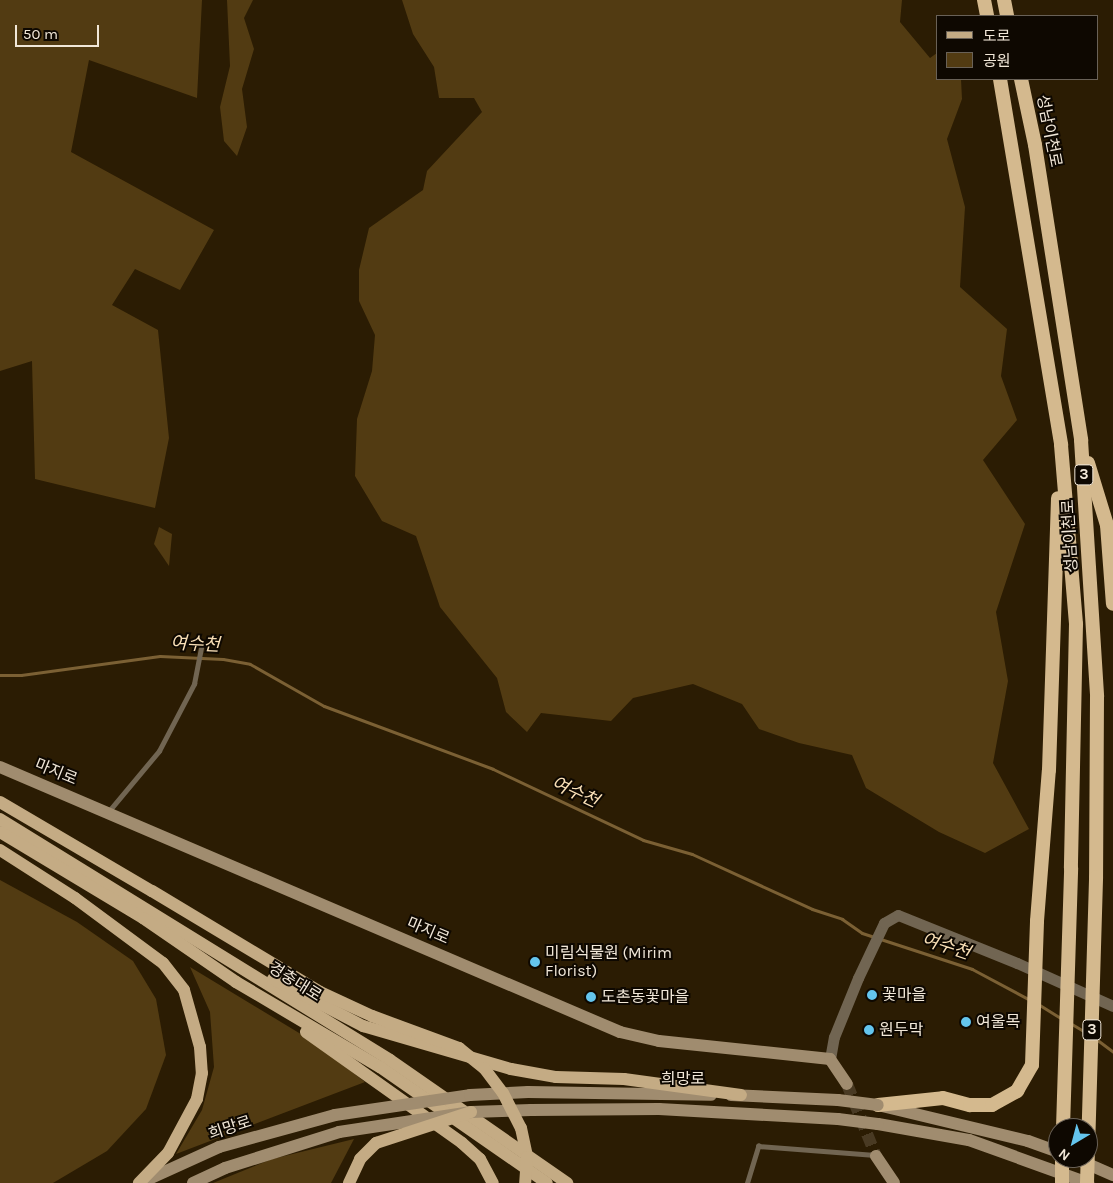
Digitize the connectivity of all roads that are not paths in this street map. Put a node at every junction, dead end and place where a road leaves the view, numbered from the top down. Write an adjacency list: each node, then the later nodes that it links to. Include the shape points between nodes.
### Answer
1 (984, 0): 3 (highway)
2 (1004, 0): 4 (highway)
3 (987, 15)
4 (1007, 15)
5 (1000, 80): 8 (highway, 성남이천로 / 3)
6 (1021, 80): 7 (highway, 성남이천로 / 3, via 1035,145)
7 (1081, 440): 9 (highway, via 1107,525); 41 (highway, 성남이천로 / 3, bridge, via 1097,697)
8 (1061, 445): 23 (highway, bridge, via 1032,1065 1017,1091 992,1105 970,1105 943,1098); 25 (highway, 성남이천로 / 3, bridge, via 1076,624)
9 (1113, 604)
10 (200, 650): 13 (lane, via 194,684 159,751)
11 (0, 767): 13 (main road, 마지로)
12 (0, 802): 35 (main road, bridge, via 320,992 372,1016 459,1048 484,1068 521,1128 527,1157)
13 (109, 811): 20 (main road, 마지로, via 620,1032 659,1041)
14 (0, 819): 17 (main road, 경충대로)
15 (0, 832): 18 (main road, 경충대로, via 143,918)
16 (0, 850): 31 (main road, via 75,898 163,963 184,990 200,1047 202,1073 197,1099 168,1153)
17 (162, 917): 22 (main road, via 363,1026 510,1069 556,1077 624,1079); 37 (main road, 경충대로, via 390,1060)
18 (236, 982): 34 (main road, via 462,1143 480,1159); 36 (main road, 경충대로, via 380,1067)
19 (1113, 1006): 20 (street, via 898,915 884,924 858,978 834,1037)
20 (830, 1059): 21 (main road)
21 (847, 1084)
22 (741, 1095): 23 (main road, 희망로, bridge); 31 (main road, 희망로, bridge, via 528,1092 470,1095 335,1115 220,1147)
23 (878, 1105): 26 (main road, via 1028,1140)
24 (471, 1112): 32 (main road, 희망로, bridge, via 339,1132 225,1168); 33 (main road, bridge, via 376,1143 360,1159); 41 (main road, 희망로, bridge, via 659,1109 838,1119 969,1140)
25 (1063, 1118)
26 (1048, 1148)
27 (876, 1156): 38 (lane, via 758,1146); 39 (main road)
28 (1062, 1168): 40 (highway, bridge)
29 (1097, 1168): 30 (main road)
30 (1113, 1175)
31 (139, 1183)
32 (193, 1183)
33 (349, 1183)
34 (493, 1183)
35 (525, 1183)
36 (547, 1183)
37 (567, 1183)
38 (747, 1183)
39 (894, 1183)
40 (1062, 1183)
41 (1088, 1183)

